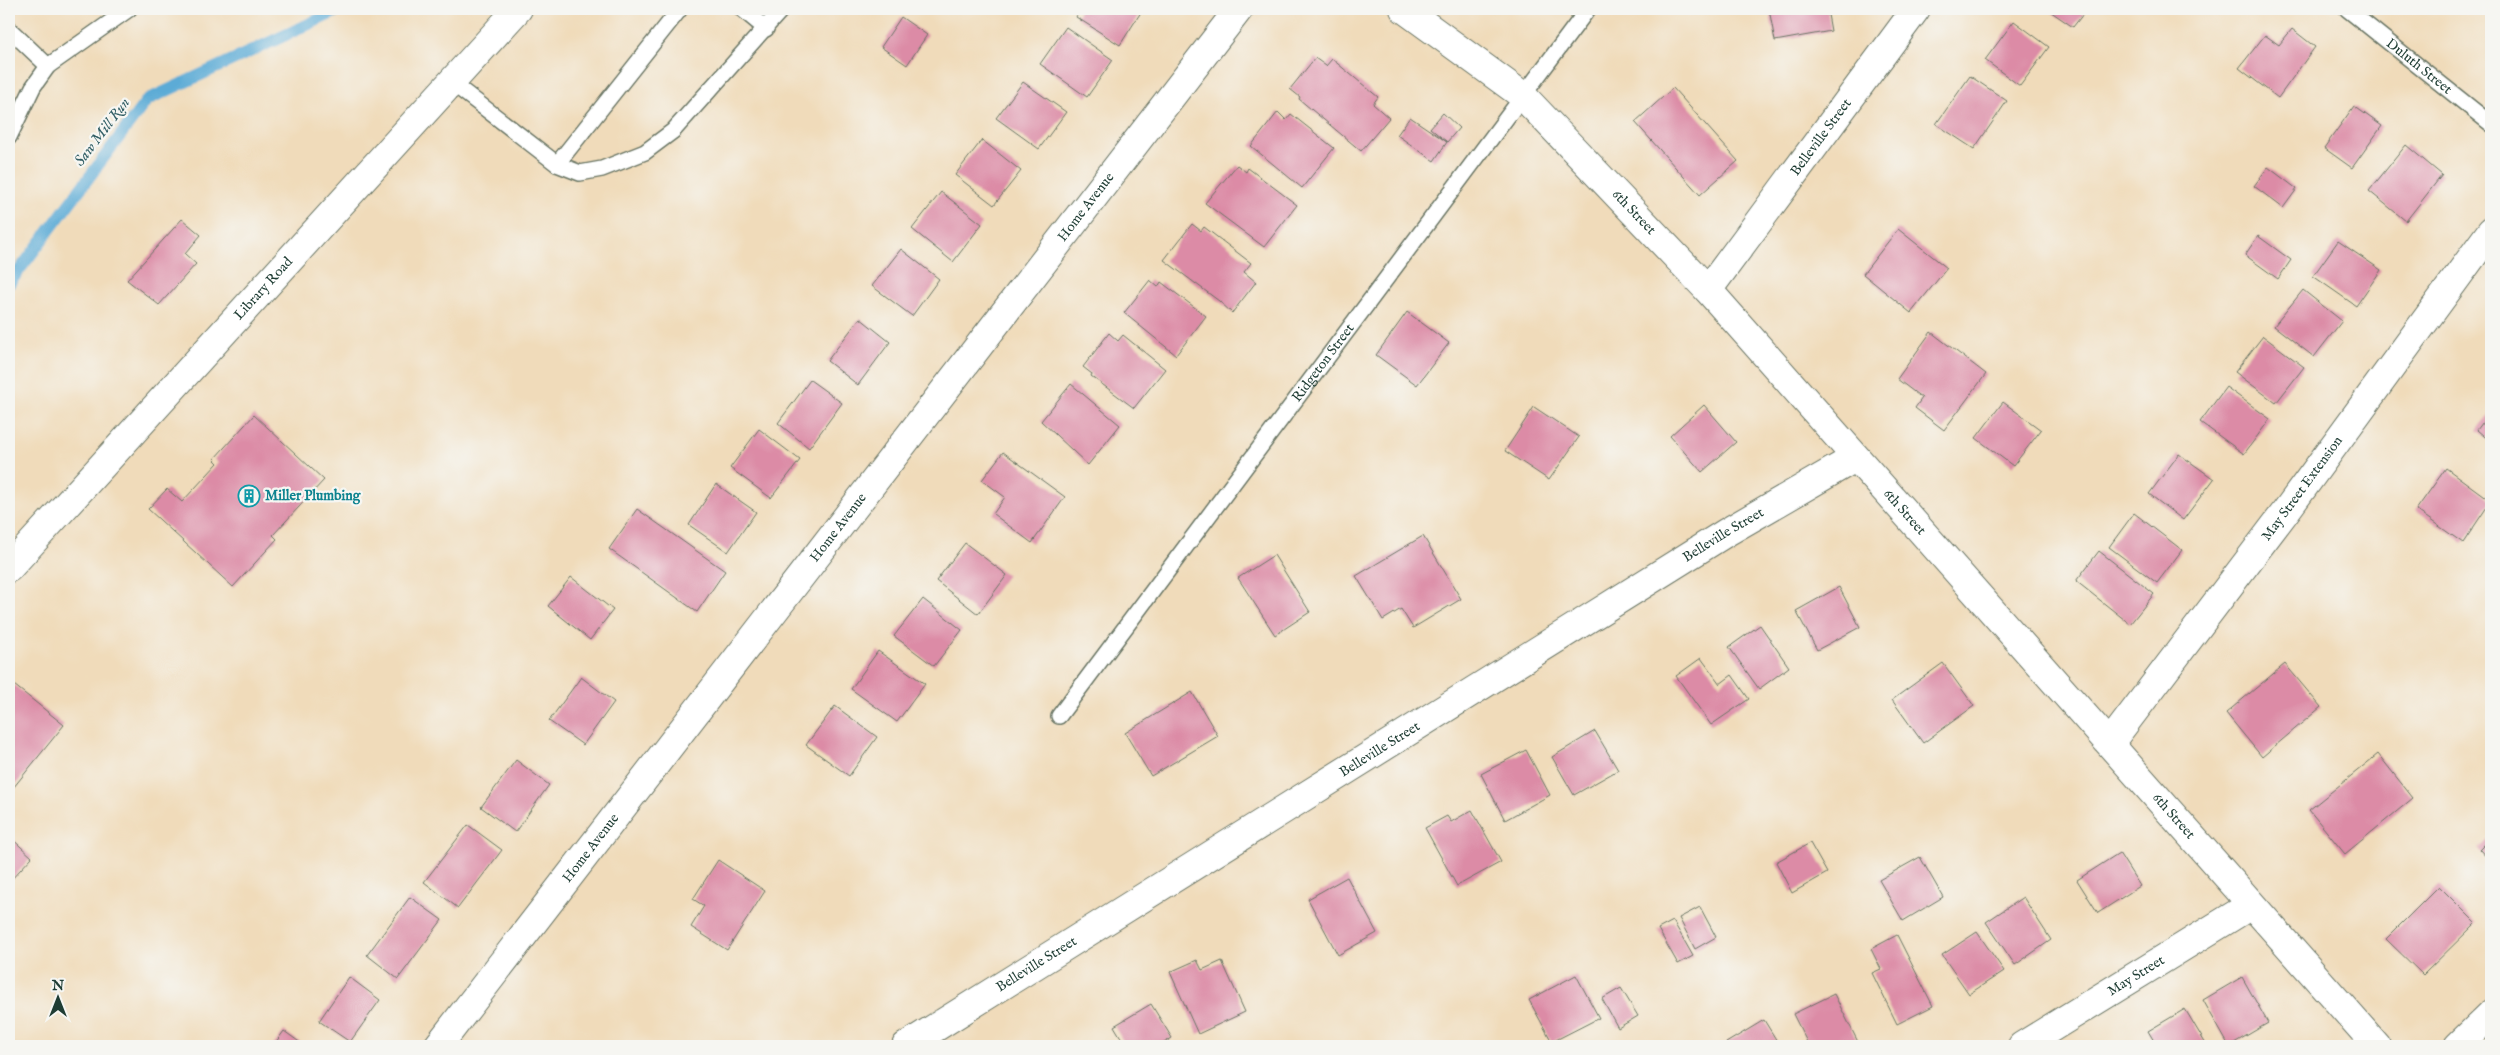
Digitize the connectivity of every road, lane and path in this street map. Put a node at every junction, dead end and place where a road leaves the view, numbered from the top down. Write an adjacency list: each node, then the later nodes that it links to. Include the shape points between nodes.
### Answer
1 (129, 9): 13 (lane)
2 (518, 9): 14 (street, Library Road)
3 (680, 9): 18 (lane)
4 (742, 9): 12 (lane)
5 (782, 9): 12 (lane)
6 (1239, 9): 27 (street, Home Avenue)
7 (1404, 9): 15 (street, 6th Street)
8 (1588, 9): 15 (lane, Ridgeton Street)
9 (1916, 9): 20 (street, Belleville Street)
10 (2347, 9): 16 (lane, Duluth Street)
11 (9, 29): 13 (lane)
12 (766, 29): 18 (lane, via 673,131 645,152 602,169 580,173)
13 (48, 66): 17 (lane, via 33,87)
14 (451, 82): 18 (lane); 22 (street, Library Road)
15 (1522, 95): 20 (street, 6th Street); 23 (lane, Ridgeton Street)
16 (2491, 124)
17 (9, 137)
18 (557, 164)
19 (2491, 231): 24 (street, May Street Extension, via 2286,511)
20 (1708, 290): 21 (street, 6th Street)
21 (1855, 458): 24 (street, 6th Street); 28 (street, Belleville Street, via 1718,537)
22 (9, 568)
23 (1059, 716)
24 (2110, 743): 25 (street, 6th Street)
25 (2251, 905): 29 (street, May Street); 30 (street, 6th Street)
26 (2491, 1014): 31 (street)
27 (438, 1046)
28 (906, 1046)
29 (2022, 1046)
30 (2377, 1046)
31 (2458, 1046)

